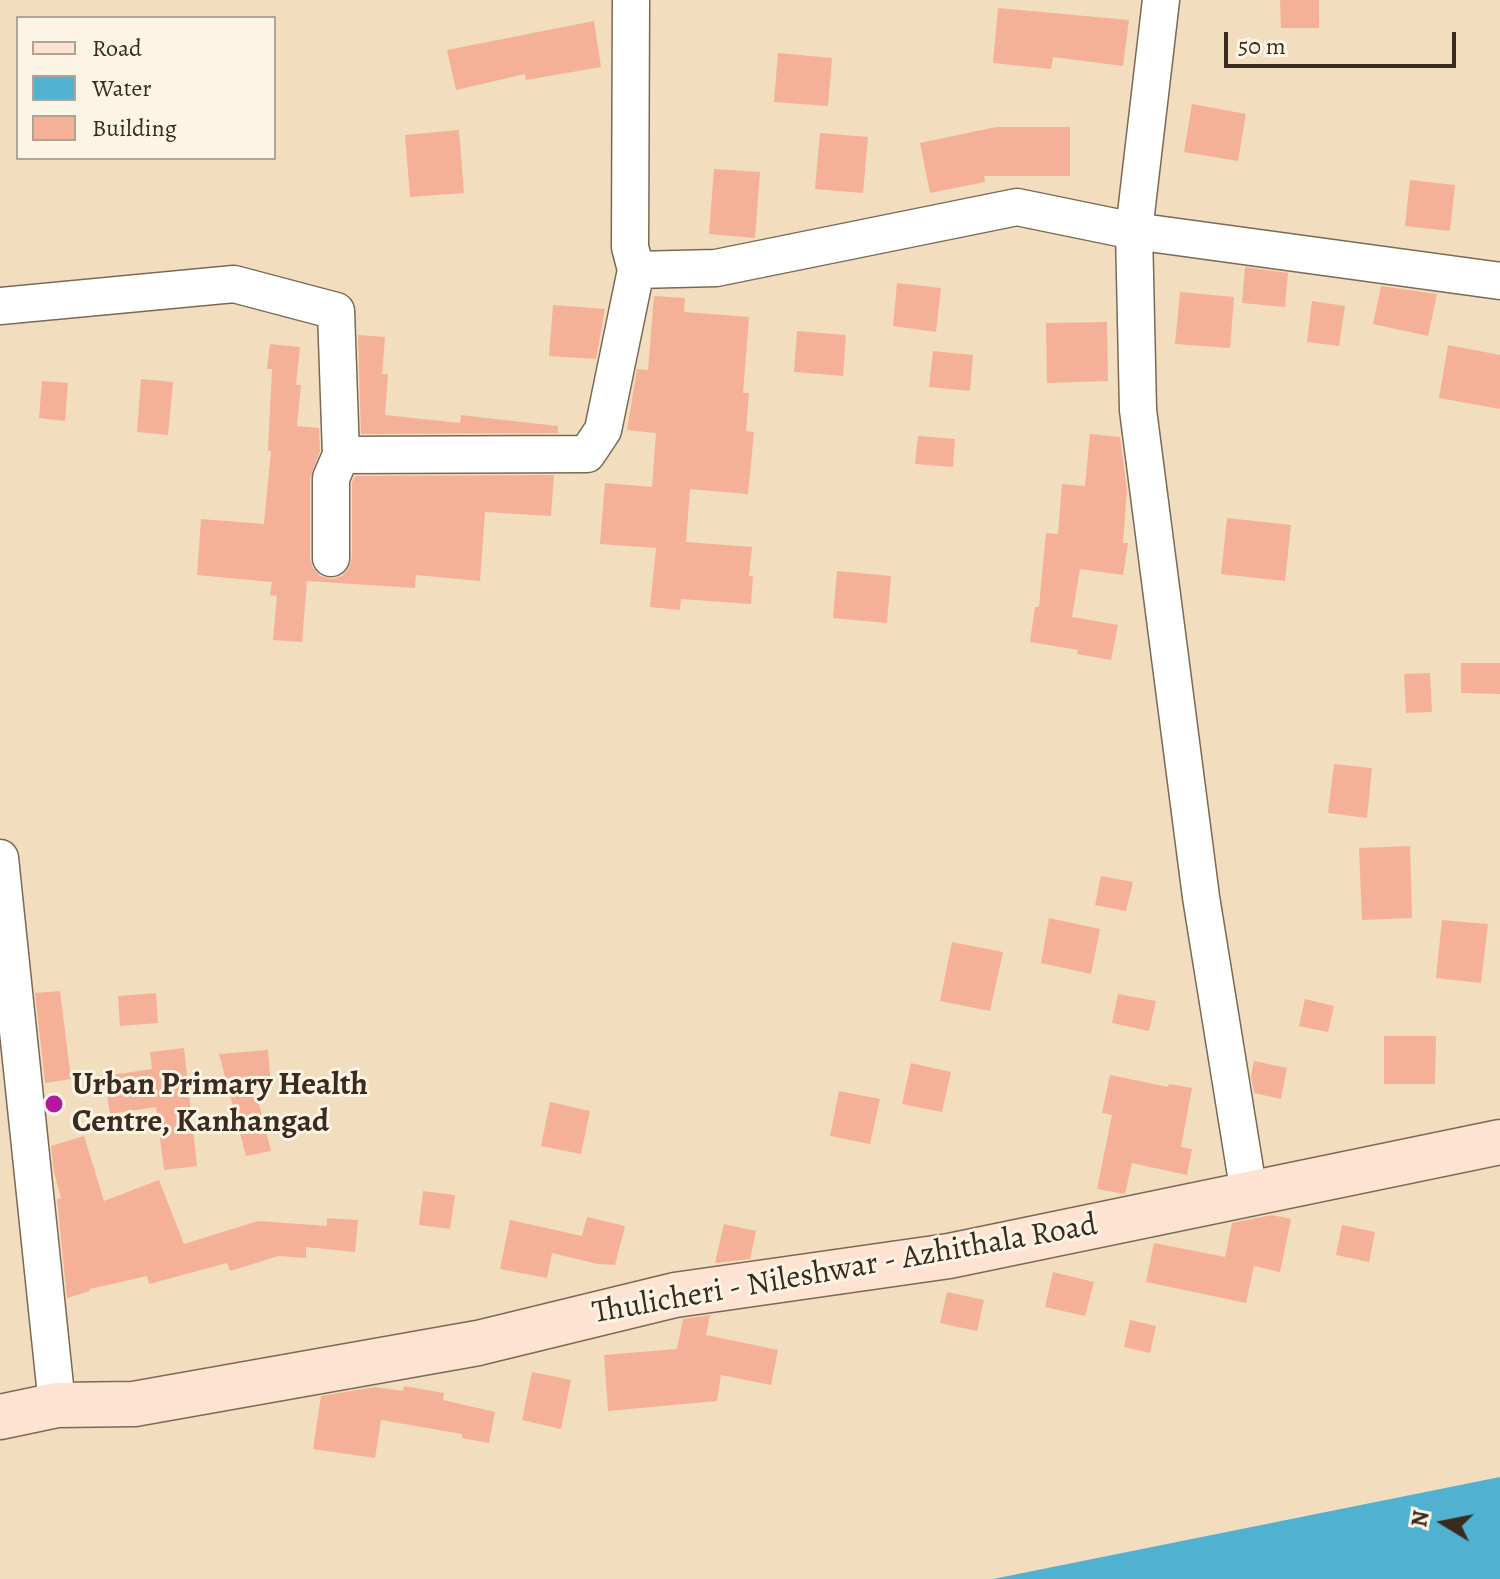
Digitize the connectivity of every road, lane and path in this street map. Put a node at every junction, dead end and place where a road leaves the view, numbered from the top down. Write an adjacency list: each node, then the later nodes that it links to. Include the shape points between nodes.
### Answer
1 (631, 0): 4 (street, via 630,247)
2 (1161, 0): 3 (street)
3 (1134, 231): 4 (street, via 1017,207 716,268); 5 (street); 11 (street, via 1138,410 1201,897)
4 (636, 270): 7 (street, via 603,430 587,454)
5 (1500, 281)
6 (0, 306): 7 (street, via 234,284 336,311)
7 (341, 455): 8 (street, via 331,478)
8 (331, 558)
9 (0, 858): 12 (street)
10 (1500, 1142): 11 (main road, Thulicheri - Nileshwar - Azhithala Road)
11 (1249, 1194): 12 (main road, Thulicheri - Nileshwar - Azhithala Road, via 949,1256 675,1295 478,1343 134,1404)
12 (57, 1405): 13 (main road, Thulicheri - Nileshwar - Azhithala Road)
13 (0, 1417)

